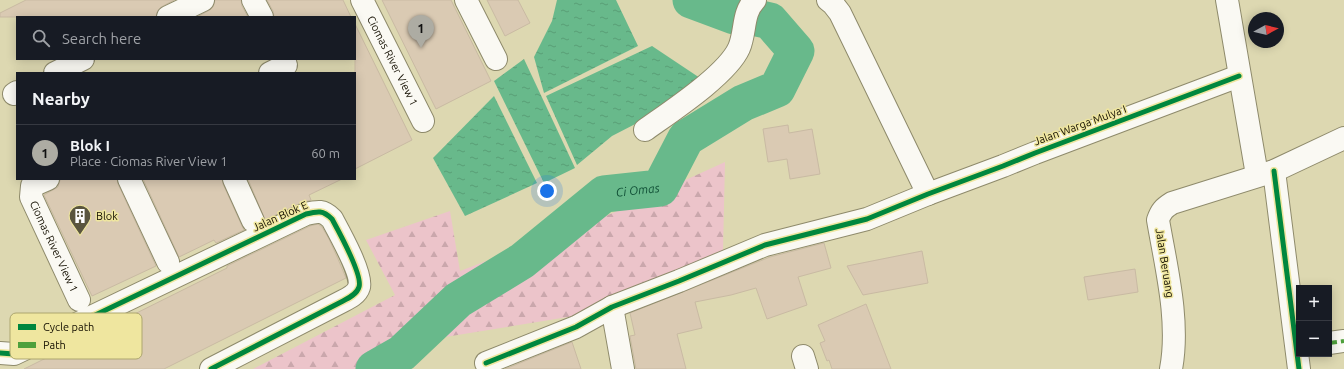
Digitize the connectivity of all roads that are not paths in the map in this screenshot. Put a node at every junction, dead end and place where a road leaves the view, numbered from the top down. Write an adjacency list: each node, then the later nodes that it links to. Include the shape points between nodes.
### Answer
1 (203, 0): 8 (street)
2 (253, 0): 9 (street)
3 (362, 0): 14 (street, Ciomas River View 1)
4 (466, 0): 10 (street)
5 (828, 0): 21 (street, via 840,13)
6 (1227, 0): 13 (street)
7 (752, 4): 15 (street, via 739,48 732,60 714,79)
8 (170, 16)
9 (261, 16)
10 (496, 59)
11 (81, 60): 12 (street)
12 (57, 72)
13 (1239, 76): 17 (street); 21 (street, Jalan Warga Mulya I)
14 (423, 120)
15 (646, 130)
16 (1344, 138): 17 (street, Jalan Beruang)
17 (1265, 173): 27 (street); 34 (street, Jalan Beruang, via 1172,203 1161,212 1158,220 1174,319)
18 (46, 180): 24 (street, Ciomas River View 1, via 32,186 31,197)
19 (129, 180): 23 (street)
20 (234, 180): 22 (street)
21 (928, 194): 25 (street, Jalan Warga Mulya I, via 867,219 765,245)
22 (253, 221)
23 (168, 262)
24 (78, 300)
25 (612, 307): 31 (street, Jalan Warga Mulya I, via 576,327); 33 (street)
26 (108, 313): 32 (street, Jalan Blok E, via 306,214 318,211 326,213 332,218 355,267 359,288 343,301)
27 (1296, 336)
28 (1344, 341): 29 (street)
29 (1332, 343)
30 (1298, 357): 35 (street)
31 (486, 363)
32 (211, 369)
33 (623, 369)
34 (1171, 369)
35 (1299, 369)

